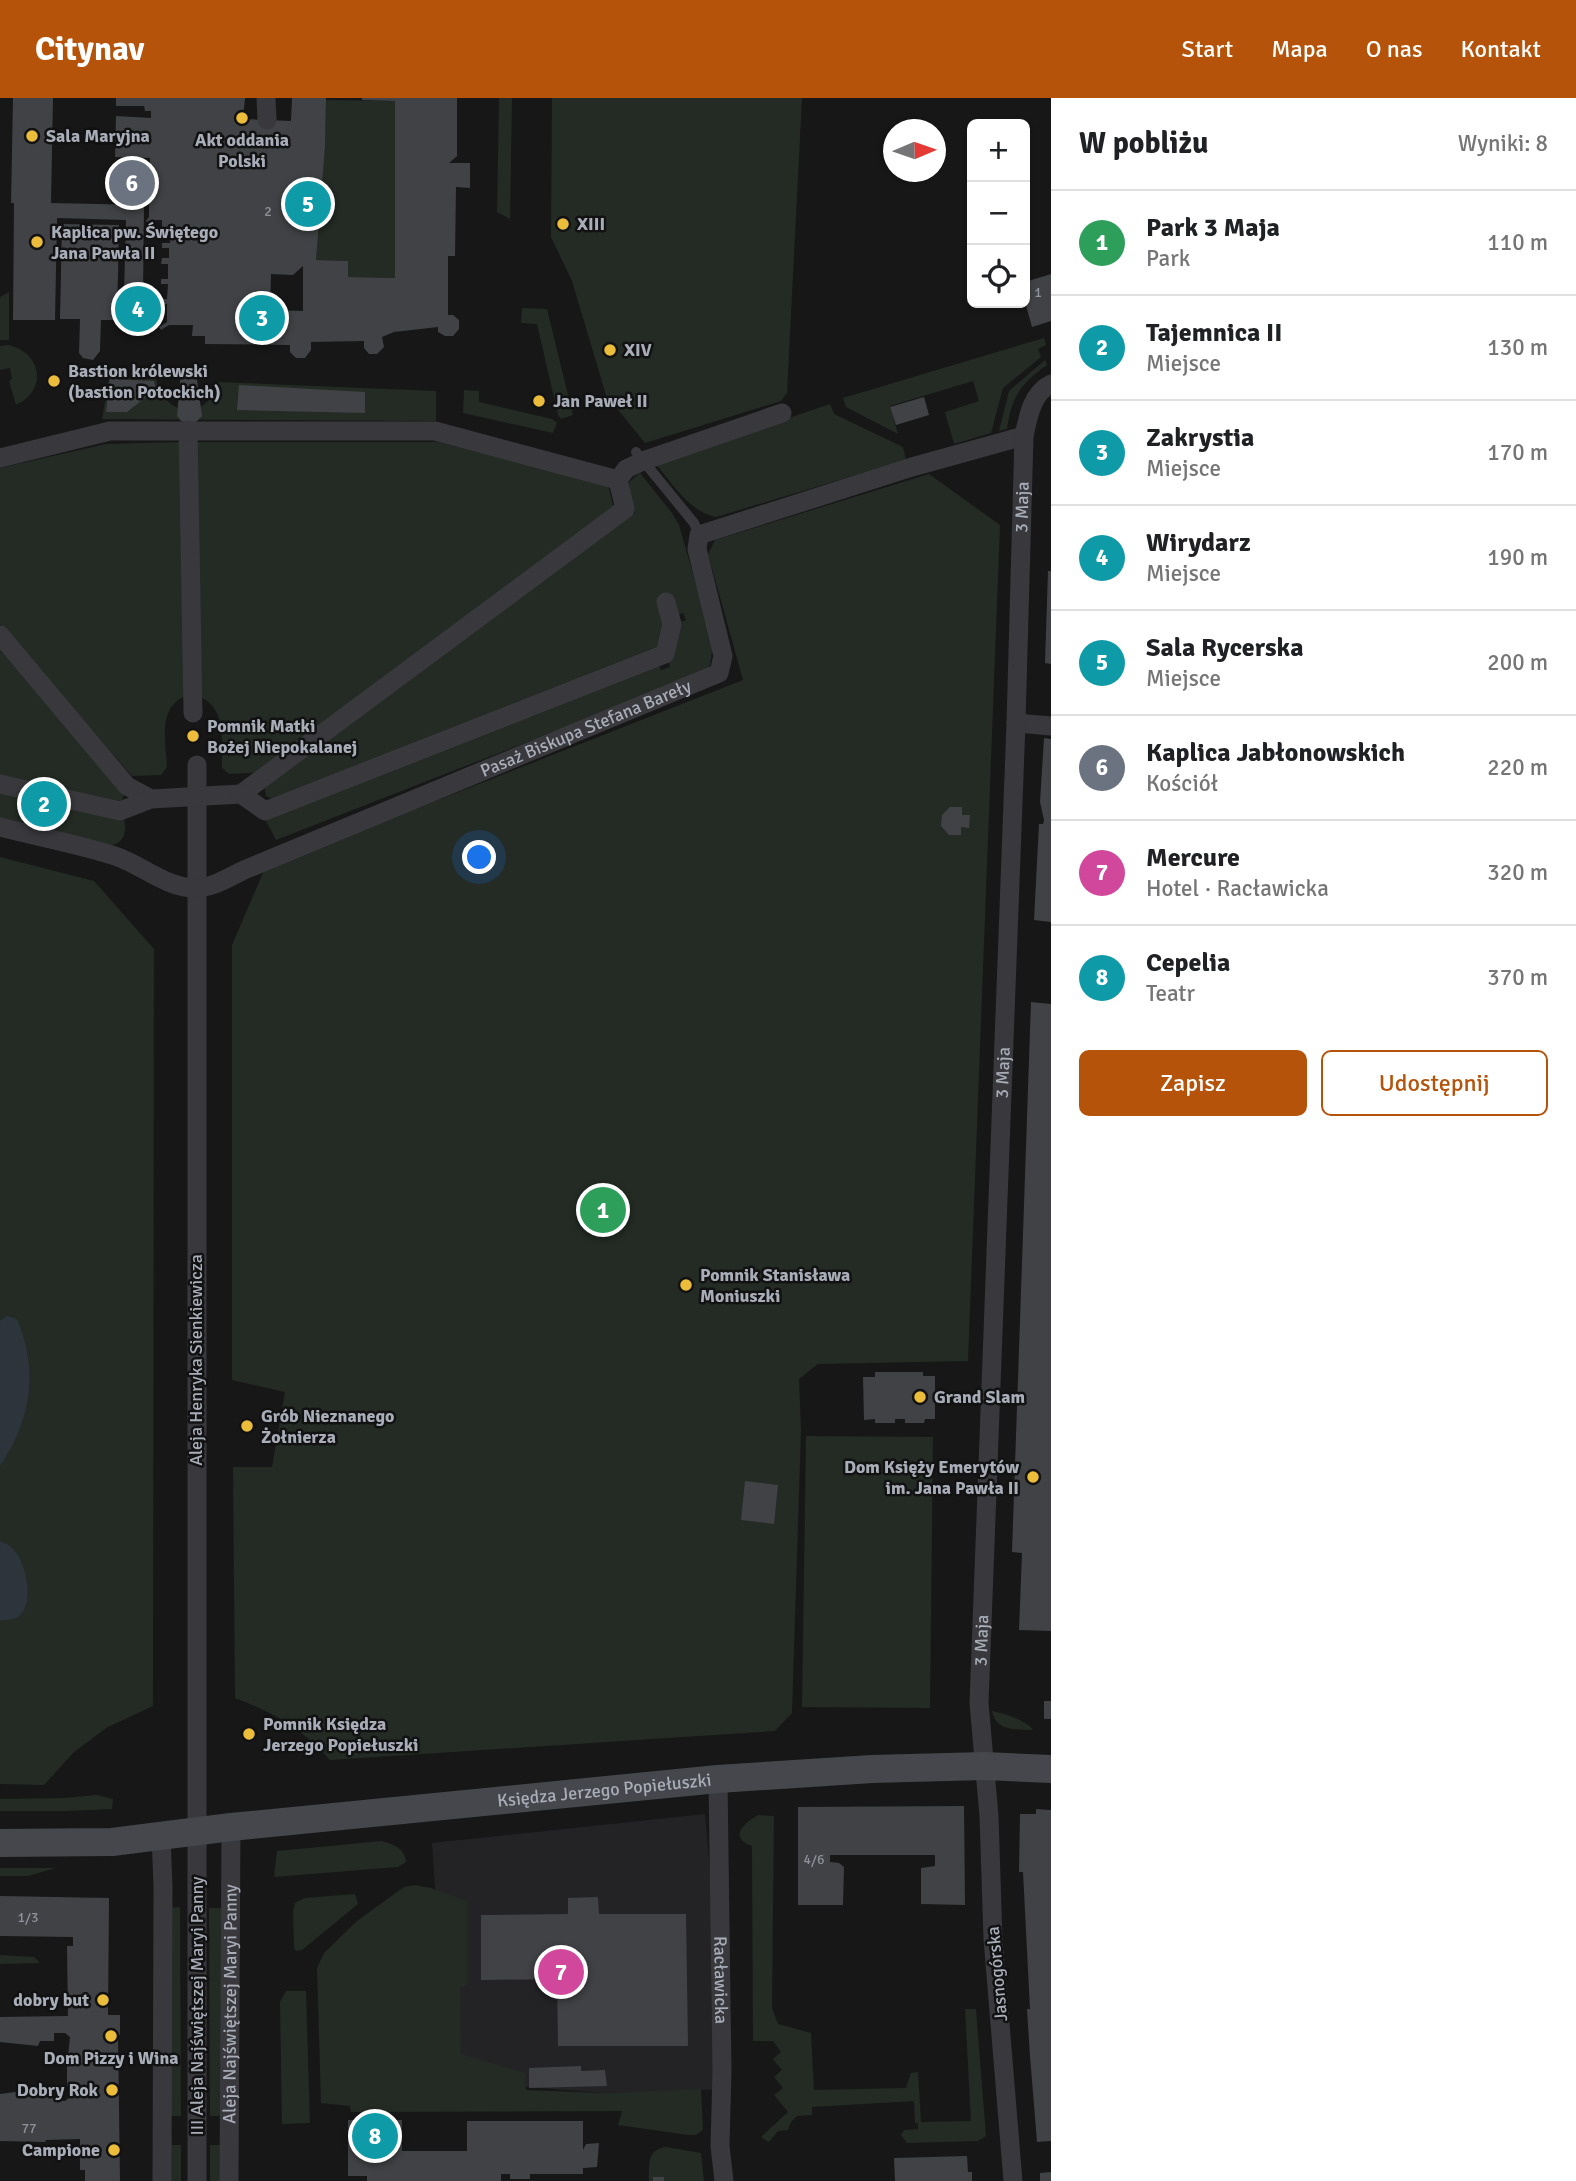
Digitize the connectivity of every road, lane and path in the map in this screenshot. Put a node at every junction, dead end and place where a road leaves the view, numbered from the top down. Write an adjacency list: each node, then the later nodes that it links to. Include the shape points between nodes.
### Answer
1 (266, 98): 2 (street)
2 (267, 120)
3 (1049, 385): 6 (street, 3 Maja, via 1030,409)
4 (782, 413): 7 (street)
5 (188, 430): 8 (street, via 110,431); 9 (street, via 435,431); 13 (street)
6 (1024, 436): 10 (street); 14 (street, 3 Maja)
7 (639, 456): 9 (street); 10 (lane)
8 (0, 458)
9 (618, 480): 18 (street, via 625,509)
10 (699, 535): 22 (street, Pasaż Biskupa Stefana Bareły, via 697,549 723,656 719,673)
11 (666, 602): 18 (street, via 672,624 665,654 265,811)
12 (0, 635): 20 (street, via 127,786)
13 (192, 713)
14 (1016, 723): 15 (street); 23 (street, 3 Maja, via 979,1703)
15 (1051, 726)
16 (197, 765): 19 (street, Aleja Henryka Sienkiewicza)
17 (0, 784): 20 (street, via 120,811)
18 (241, 794): 19 (street)
19 (197, 796): 20 (street); 22 (street, Aleja Henryka Sienkiewicza)
20 (151, 799)
21 (0, 827): 22 (street, via 116,856 172,884)
22 (198, 888): 27 (street, Aleja Henryka Sienkiewicza)
23 (985, 1766): 24 (main road, Księdza Jerzego Popiełuszki); 25 (main road, Księdza Jerzego Popiełuszki); 34 (street, Jasnogórska, via 993,1939)
24 (1051, 1769)
25 (718, 1779): 26 (main road, Księdza Jerzego Popiełuszki); 33 (street, Racławicka)
26 (231, 1827): 27 (main road, Księdza Jerzego Popiełuszki); 32 (street, Aleja Najświętszej Maryi Panny)
27 (197, 1831): 28 (main road, Księdza Jerzego Popiełuszki); 31 (street, III Aleja Najświętszej Maryi Panny)
28 (161, 1836): 29 (main road, Księdza Jerzego Popiełuszki, via 112,1842); 30 (street)
29 (0, 1843)
30 (162, 2181)
31 (197, 2181)
32 (229, 2181)
33 (724, 2181)
34 (1013, 2181)

